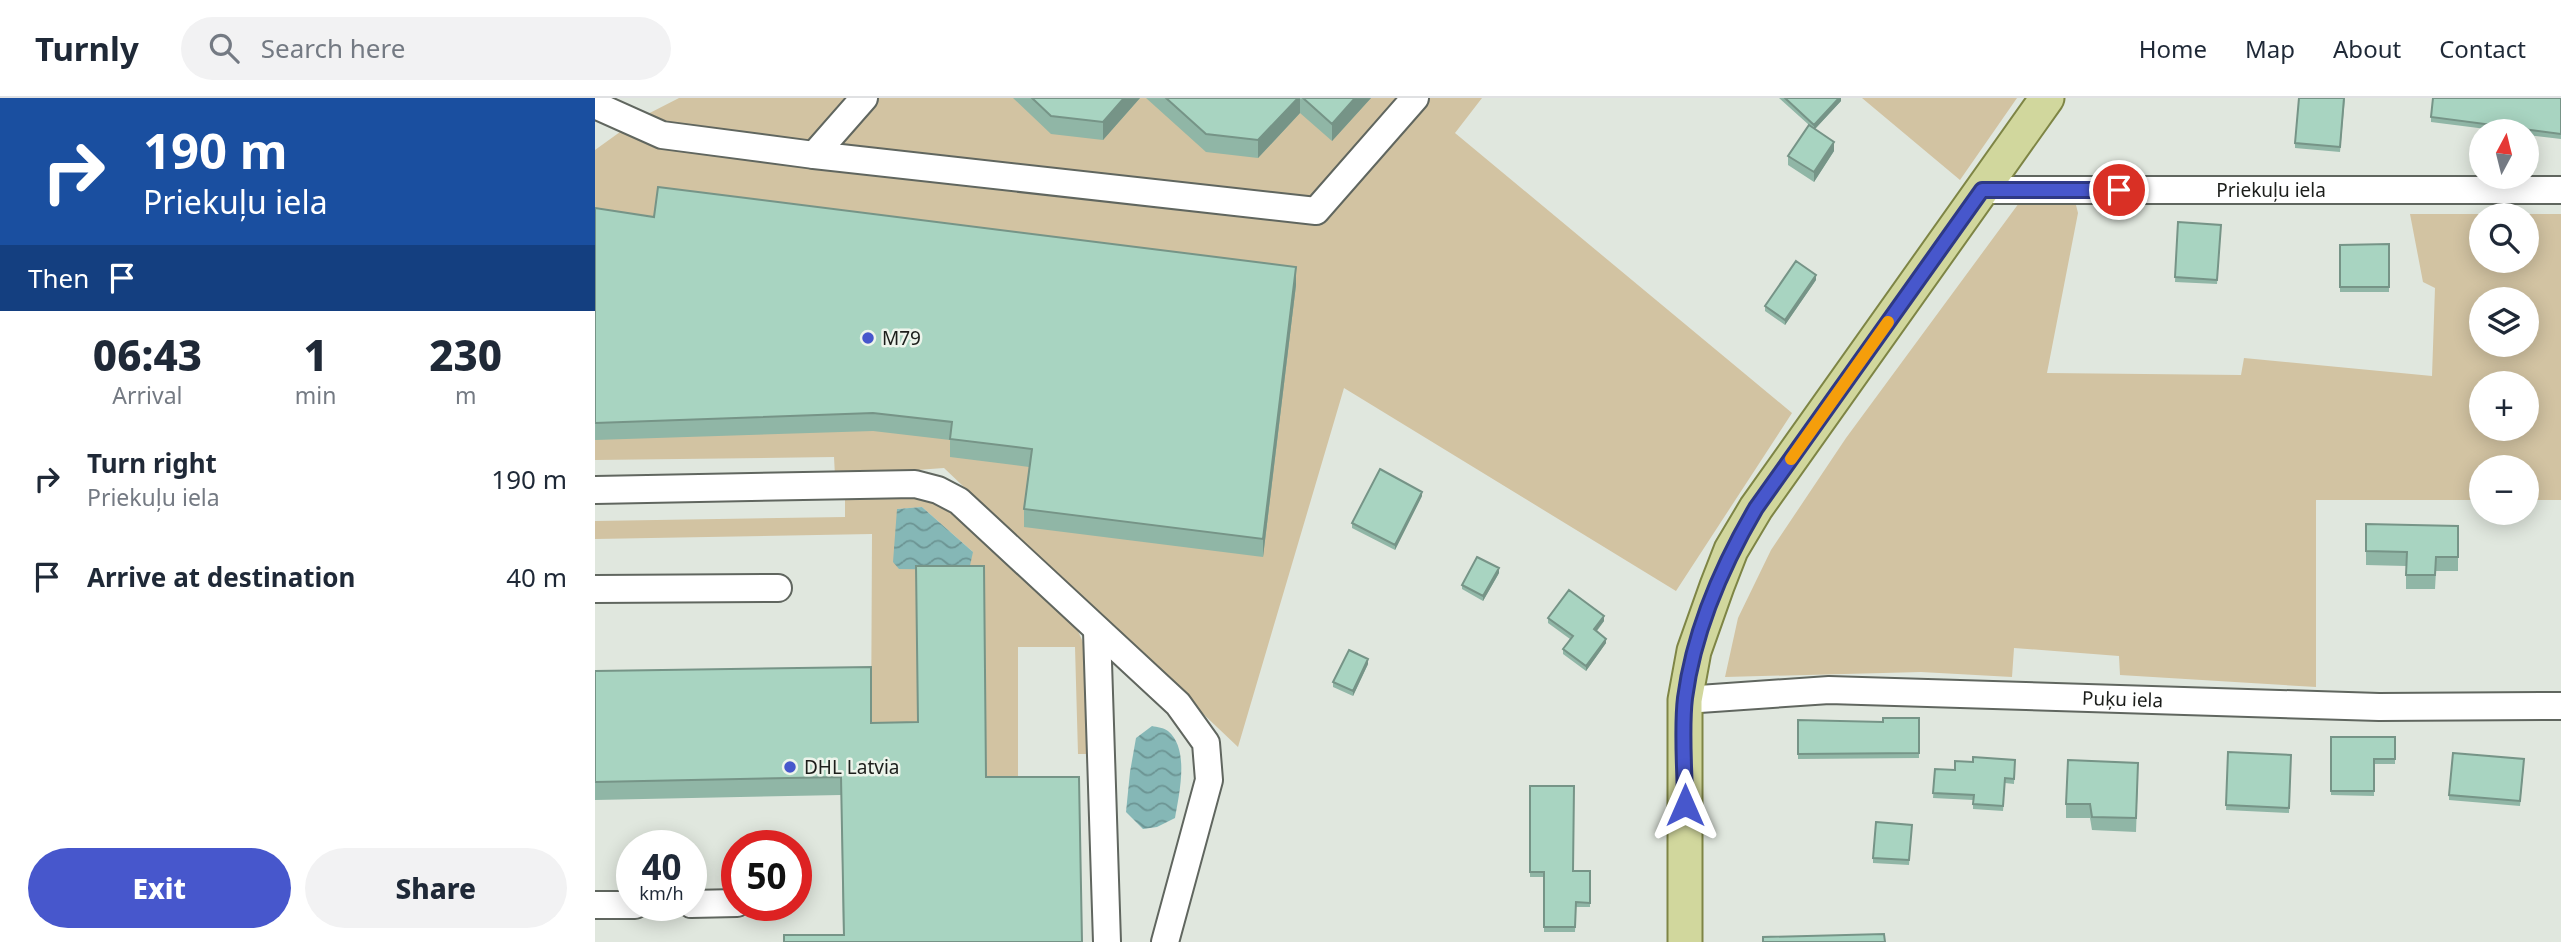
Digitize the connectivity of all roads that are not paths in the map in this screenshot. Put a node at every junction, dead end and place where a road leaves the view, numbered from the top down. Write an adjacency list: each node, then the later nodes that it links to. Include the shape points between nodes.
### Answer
1 (864, 98): 5 (street)
2 (1415, 98): 5 (street, via 1316,211)
3 (2047, 98): 6 (main road)
4 (595, 105): 5 (street, via 662,135)
5 (814, 155)
6 (1982, 190): 7 (street, Priekuļu iela); 12 (main road, via 1756,508 1731,550 1694,651)
7 (2561, 190)
8 (595, 490): 11 (street, via 915,484 938,489 959,501)
9 (778, 588): 10 (street)
10 (595, 589)
11 (1097, 631): 16 (street); 17 (street, via 1178,704 1206,743 1209,780)
12 (1685, 700): 13 (street, Puķu iela, via 1829,690 2379,707); 18 (main road)
13 (2561, 706)
14 (595, 905): 15 (street)
15 (616, 905)
16 (1107, 942)
17 (1165, 942)
18 (1685, 942)

